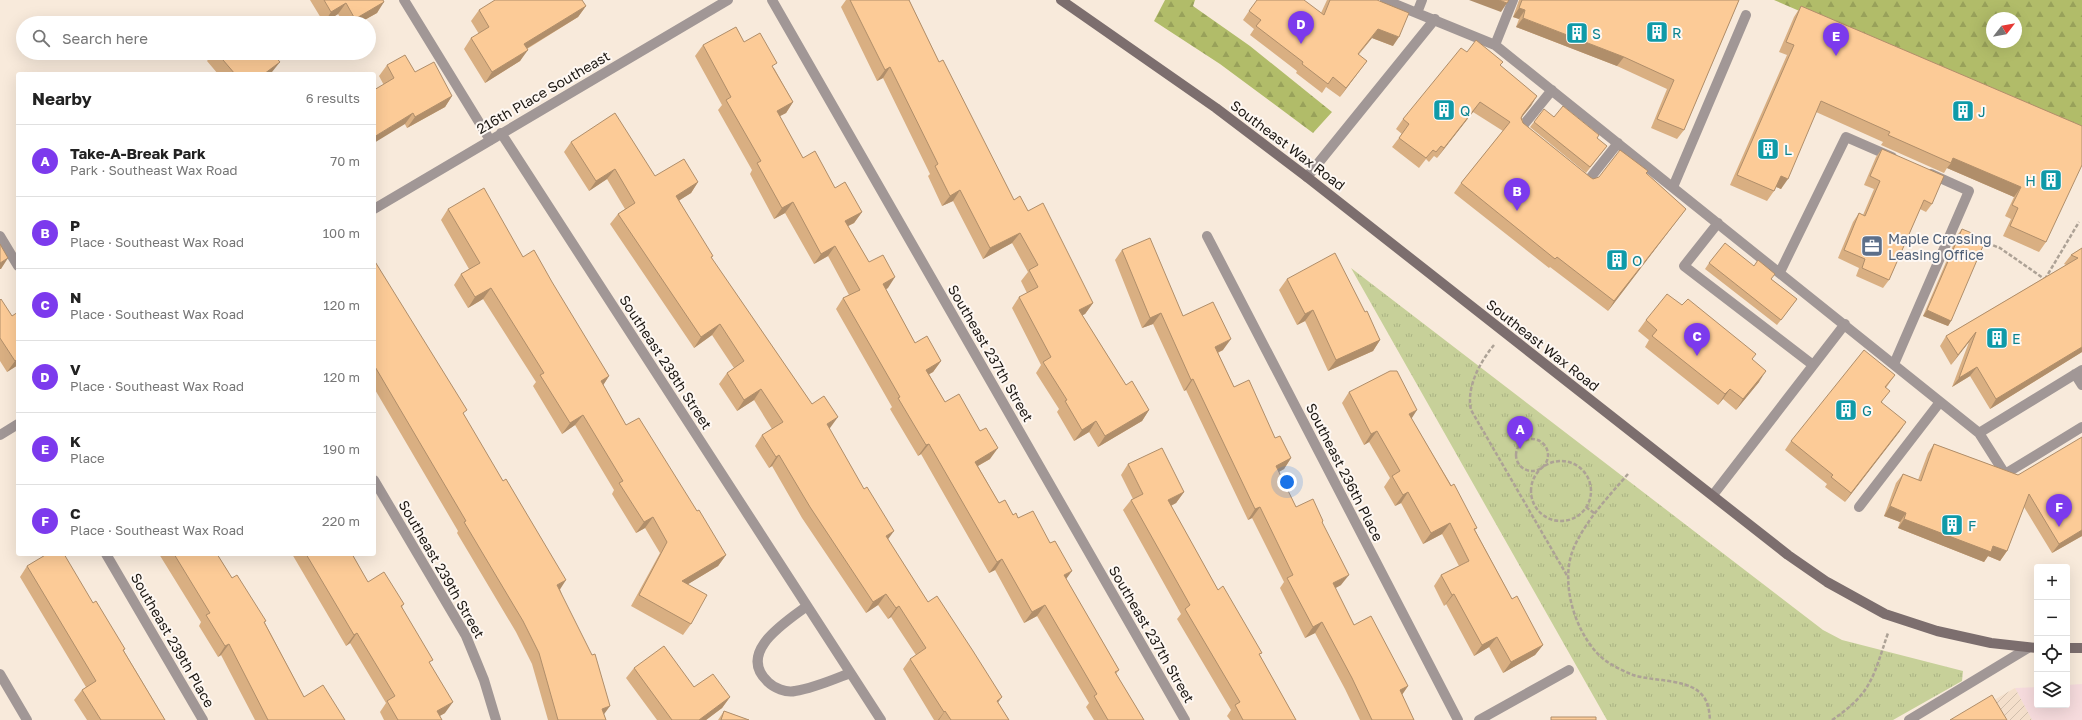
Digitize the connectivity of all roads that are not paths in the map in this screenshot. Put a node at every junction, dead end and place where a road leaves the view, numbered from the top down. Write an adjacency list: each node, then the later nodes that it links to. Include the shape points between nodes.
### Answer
1 (404, 0): 15 (street)
2 (728, 0): 13 (street, 216th Place Southeast)
3 (772, 0): 53 (street, Southeast 237th Street)
4 (1061, 0): 20 (main road, Southeast Wax Road, via 1216,108)
5 (1385, 0): 8 (street)
6 (1422, 0): 8 (street)
7 (1513, 0): 11 (street)
8 (1417, 13): 10 (street)
9 (1746, 15): 21 (street)
10 (1435, 19): 11 (street); 20 (street)
11 (1495, 45): 12 (street)
12 (1552, 90): 14 (street, via 1521,128); 16 (street)
13 (501, 133): 15 (street, 216th Place Southeast); 42 (street, Southeast 238th Street)
14 (1533, 138)
15 (490, 140): 22 (street, 216th Place Southeast)
16 (1618, 143): 19 (street, via 1587,182); 21 (street)
17 (1904, 162): 27 (street, via 1846,137)
18 (1918, 169): 29 (street, via 1969,191)
19 (1575, 172)
20 (1307, 177): 39 (main road, Southeast Wax Road)
21 (1673, 187): 23 (street)
22 (376, 208)
23 (1718, 223): 27 (street); 30 (street, via 1684,266)
24 (0, 236): 26 (street)
25 (1207, 236): 54 (street, Southeast 236th Place)
26 (16, 263)
27 (1780, 272): 28 (street)
28 (1844, 324): 29 (street); 30 (street)
29 (1894, 364): 33 (street)
30 (1813, 366): 39 (street)
31 (2079, 372): 32 (street); 36 (street)
32 (2082, 385)
33 (1940, 402): 36 (street); 40 (street)
34 (16, 425): 37 (street)
35 (2082, 427): 36 (street, via 2005,474)
36 (1979, 433)
37 (0, 435)
38 (376, 483): 51 (street, Southeast 239th Street, via 466,636 484,680)
39 (1713, 495): 43 (main road, Southeast Wax Road, via 1788,555 1827,582 1893,616 1938,631 1991,643)
40 (1859, 507)
41 (107, 556): 50 (street, Southeast 239th Place)
42 (807, 606): 47 (street, Southeast 238th Street); 47 (street, via 772,633 759,650 757,664 763,677 774,688 794,692)
43 (2032, 648): 56 (street)
44 (2070, 648): 45 (main road)
45 (2082, 648)
46 (1569, 670): 55 (street)
47 (850, 673): 52 (street, Southeast 238th Street)
48 (0, 674): 49 (street)
49 (27, 720)
50 (203, 720)
51 (496, 720)
52 (881, 720)
53 (1185, 720)
54 (1458, 720)
55 (1478, 720)
56 (1909, 720)

